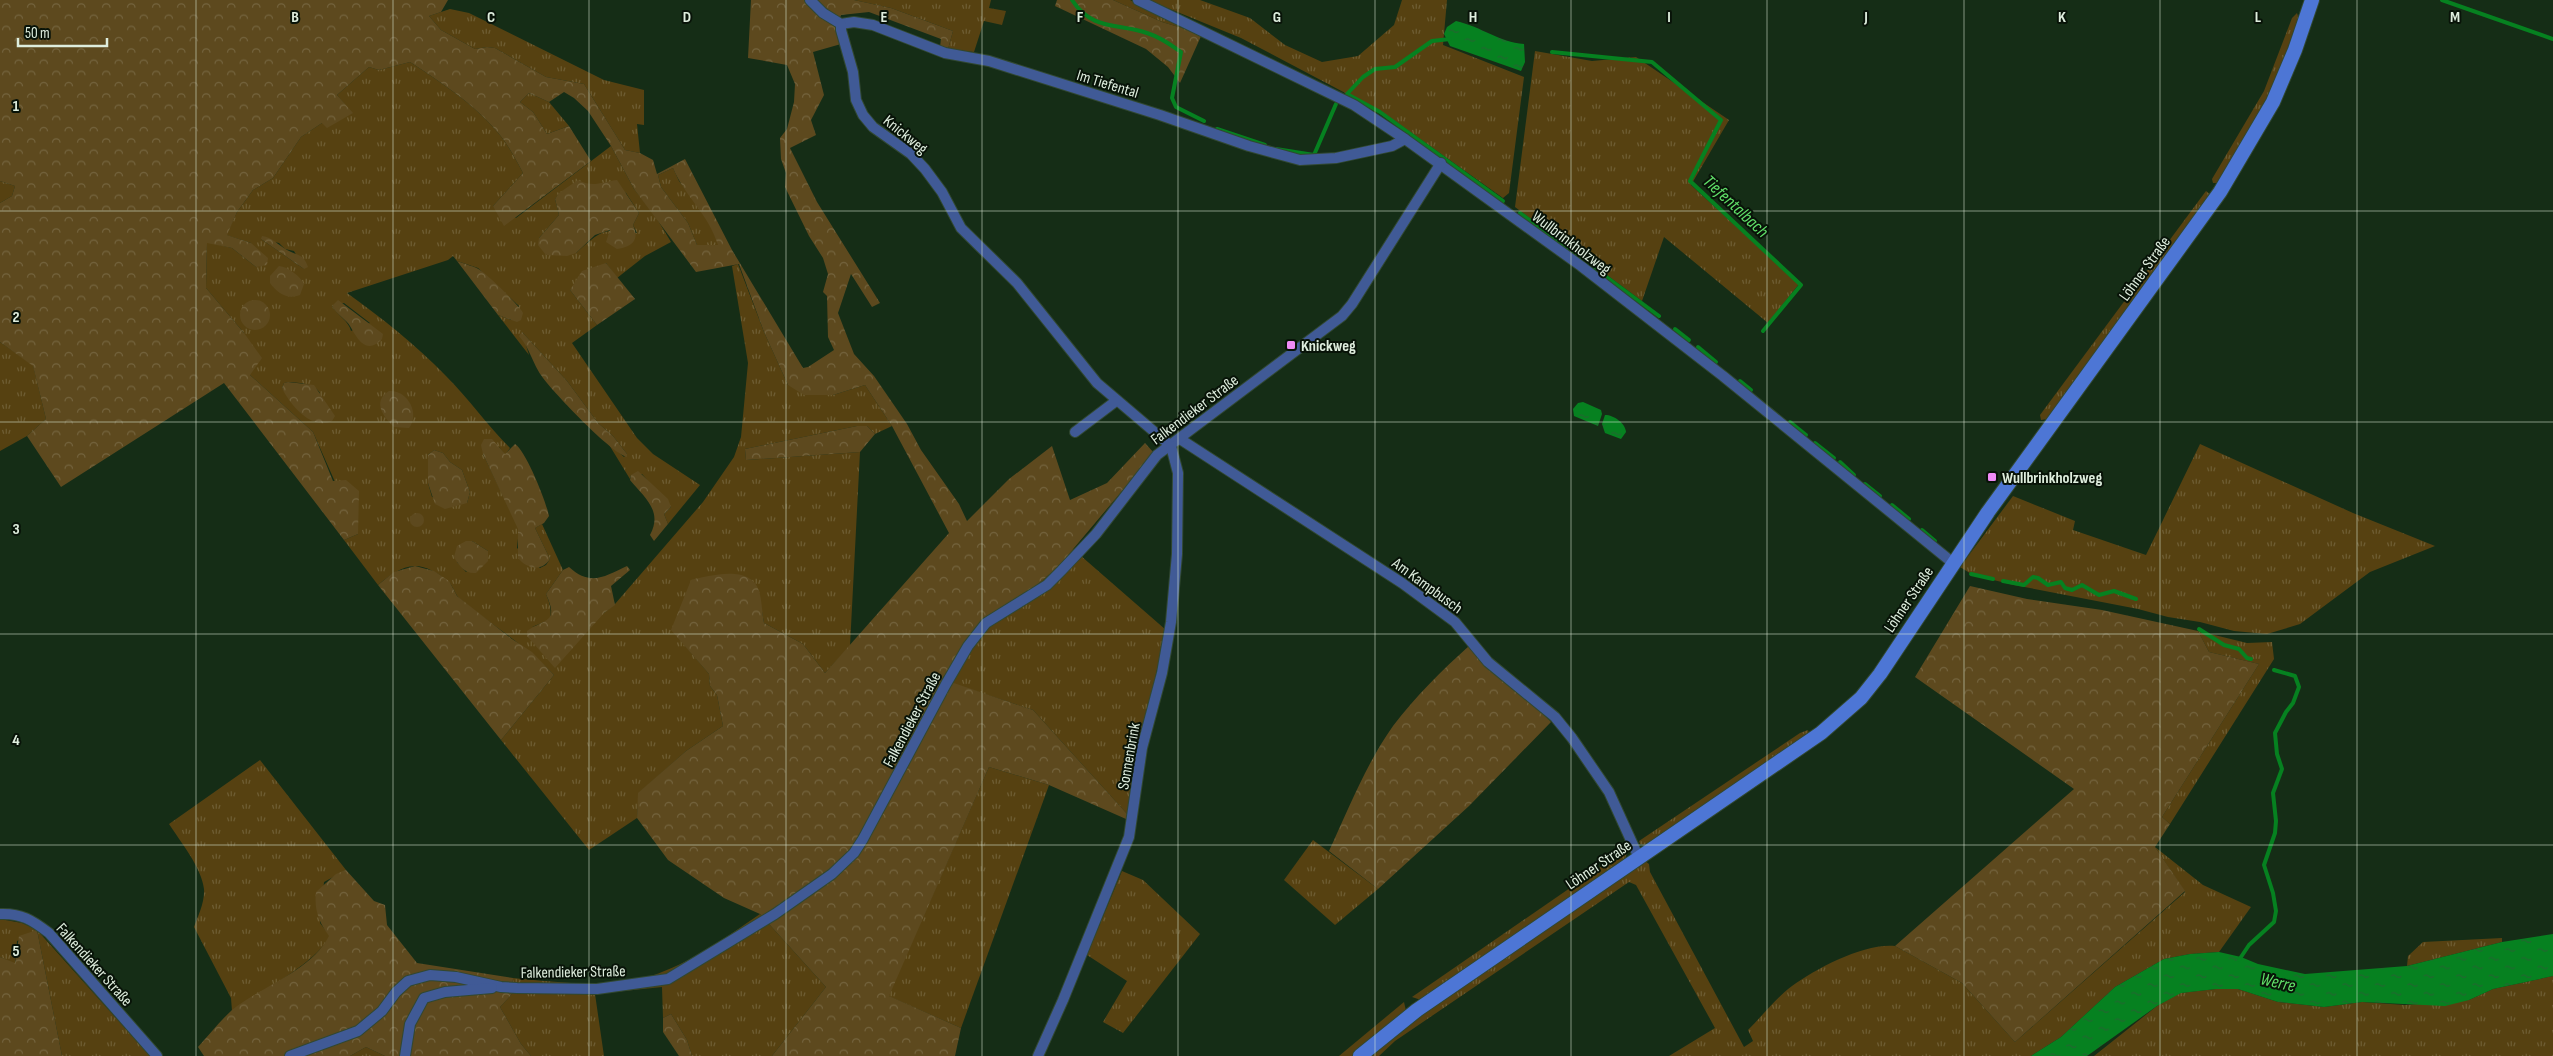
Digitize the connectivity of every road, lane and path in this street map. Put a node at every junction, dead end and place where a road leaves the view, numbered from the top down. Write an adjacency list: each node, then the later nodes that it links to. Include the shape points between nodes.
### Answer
1 (810, 0): 4 (street)
2 (1138, 0): 5 (street, Wullbrinkholzweg, via 1354,105)
3 (2312, 0): 10 (main road, Löhner Straße, via 2272,102 2220,192)
4 (841, 24): 5 (street, Im Tiefental, via 874,25 945,52 989,61 1300,160 1336,158 1392,146); 7 (street, Knickweg, via 854,72 856,100 862,114 873,127 911,154 925,169 942,192 961,228 1017,283 1083,367)
5 (1405, 139): 6 (street, Wullbrinkholzweg)
6 (1441, 163): 9 (street, Falkendieker Straße, via 1342,316); 10 (street, Wullbrinkholzweg, via 1723,376)
7 (1116, 401): 8 (street); 9 (street, Knickweg)
8 (1075, 432)
9 (1175, 443): 11 (street, Am Kampbusch, via 1402,582 1454,622 1488,662 1549,711 1572,738 1609,792); 13 (street, Falkendieker Straße, via 1157,455 1102,527 1062,571 986,623 977,634 946,684 863,839 854,853 832,874 775,914 668,979 598,989); 17 (street, Sonnenbrink, via 1177,554 1170,622 1162,673 1142,748 1129,837)
10 (1953, 563): 11 (main road, Löhner Straße, via 1880,674 1848,711 1821,734)
11 (1638, 858): 18 (main road, Löhner Straße, via 1417,1010)
12 (0, 914): 14 (street, Falkendieker Straße, via 15,913 31,919 49,933)
13 (501, 987): 15 (street, Falkendieker Straße, via 430,975 408,981 382,1011 358,1031); 16 (street, via 445,992 424,998 410,1024)
14 (157, 1056)
15 (290, 1056)
16 (405, 1056)
17 (1038, 1056)
18 (1360, 1056)

